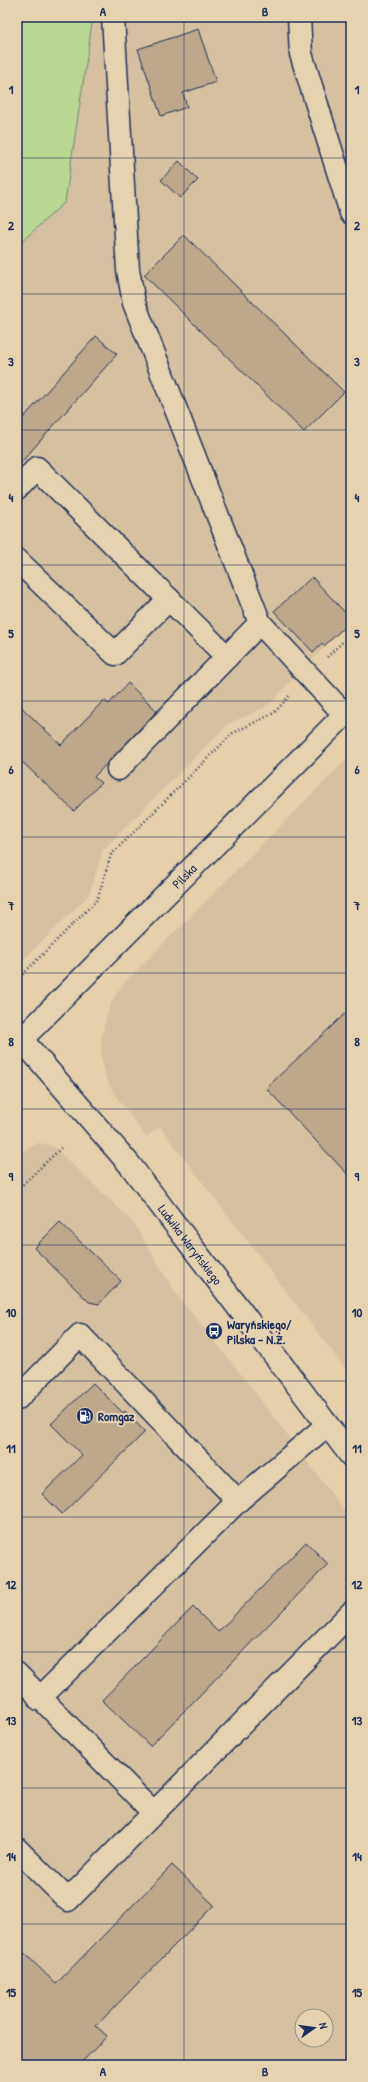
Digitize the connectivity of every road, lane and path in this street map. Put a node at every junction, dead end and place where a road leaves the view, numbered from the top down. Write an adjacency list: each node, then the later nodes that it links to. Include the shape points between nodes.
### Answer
1 (113, 17): 7 (street, via 128,270 134,303)
2 (299, 17): 3 (street, via 301,54)
3 (351, 213)
4 (17, 489): 6 (street, via 36,468)
5 (17, 560): 6 (street, via 115,654)
6 (168, 599): 9 (street)
7 (260, 623): 9 (street); 10 (street)
8 (351, 634): 10 (path)
9 (227, 657): 12 (street)
10 (308, 676): 11 (street); 13 (path, via 274,713 233,733 111,855 97,900)
11 (348, 712): 14 (street, Pilska)
12 (118, 769)
13 (17, 980)
14 (20, 1042): 18 (street, Ludwika Waryńskiego, via 130,1165)
15 (61, 1148): 16 (path)
16 (17, 1190)
17 (17, 1399): 20 (street, via 80,1335)
18 (327, 1425): 19 (street, Ludwika Waryńskiego); 20 (street)
19 (351, 1456)
20 (238, 1501): 23 (street)
21 (351, 1613): 24 (street)
22 (17, 1674): 23 (street)
23 (40, 1699): 24 (street)
24 (153, 1812): 25 (street, via 68,1900)
25 (17, 1849)

